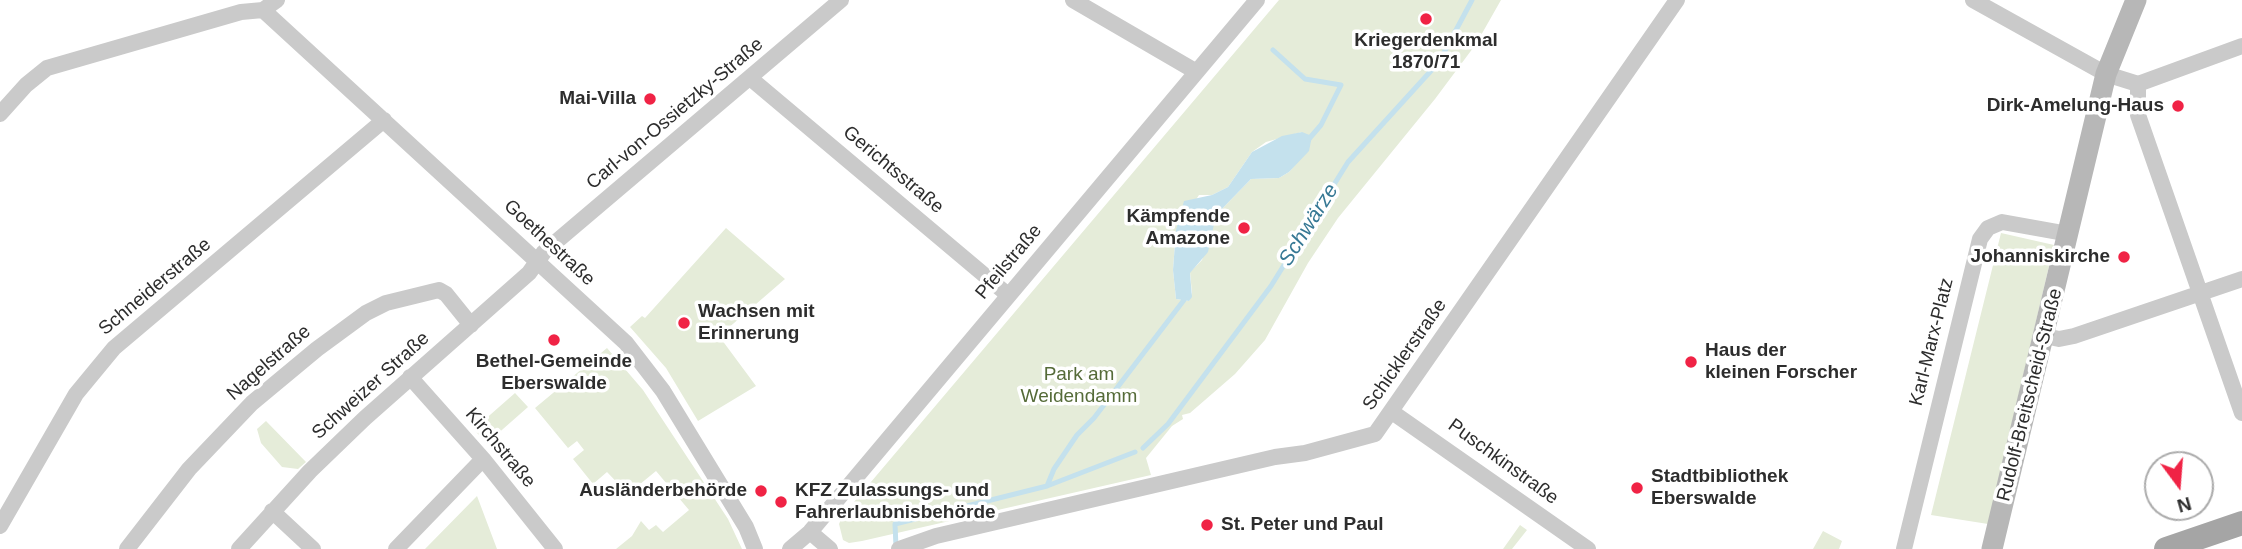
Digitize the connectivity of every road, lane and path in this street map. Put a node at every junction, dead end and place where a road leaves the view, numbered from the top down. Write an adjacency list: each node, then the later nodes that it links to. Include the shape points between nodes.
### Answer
1 (841, 0): 11 (street, Carl-von-Ossietzky-Straße)
2 (1073, 0): 9 (street)
3 (1257, 0): 9 (street, Pfeilstraße)
4 (1677, 0): 23 (street, Schicklerstraße)
5 (1973, 0): 10 (street)
6 (2136, 0): 10 (main road, Rudolf-Breitscheid-Straße)
7 (270, 5): 13 (street, via 47,68); 14 (street, Goethestraße)
8 (2242, 46): 12 (street)
9 (1195, 71): 19 (street, Pfeilstraße)
10 (2106, 74): 12 (street); 15 (main road, Rudolf-Breitscheid-Straße)
11 (750, 78): 16 (street, Carl-von-Ossietzky-Straße); 19 (street, Gerichtsstraße)
12 (2138, 84): 18 (street, via 2138,116)
13 (0, 114)
14 (384, 120): 16 (street, Goethestraße); 28 (street, Schneiderstraße, via 114,348 76,394)
15 (2069, 234): 21 (main road, Rudolf-Breitscheid-Straße); 40 (street, Karl-Marx-Platz, via 2001,222 1988,228 1980,239)
16 (537, 261): 20 (street, Schweizer Straße); 36 (street, Goethestraße, via 647,367)
17 (2242, 279): 18 (street)
18 (2201, 293): 21 (street, via 2074,336); 24 (street)
19 (1008, 295): 29 (street, Pfeilstraße)
20 (471, 325): 22 (street, Schweizer Straße); 31 (street, Nagelstraße, via 439,290 386,303 366,313 252,403 189,469)
21 (2045, 336): 41 (main road, Rudolf-Breitscheid-Straße)
22 (410, 377): 25 (street, Kirchstraße); 26 (street, Schweizer Straße)
23 (1392, 412): 30 (street, Schicklerstraße, via 1367,439 973,527); 39 (street, Puschkinstraße)
24 (2242, 414)
25 (484, 459): 34 (street); 35 (street, Kirchstraße)
26 (272, 511): 32 (street, Schweizer Straße); 33 (street)
27 (2242, 523): 42 (main road)
28 (0, 526)
29 (810, 532): 37 (street, Pfeilstraße); 38 (street)
30 (903, 548)
31 (127, 549)
32 (239, 549)
33 (313, 549)
34 (397, 549)
35 (555, 549)
36 (755, 549)
37 (790, 549)
38 (830, 549)
39 (1588, 549)
40 (1904, 549)
41 (1992, 549)
42 (2166, 549)

